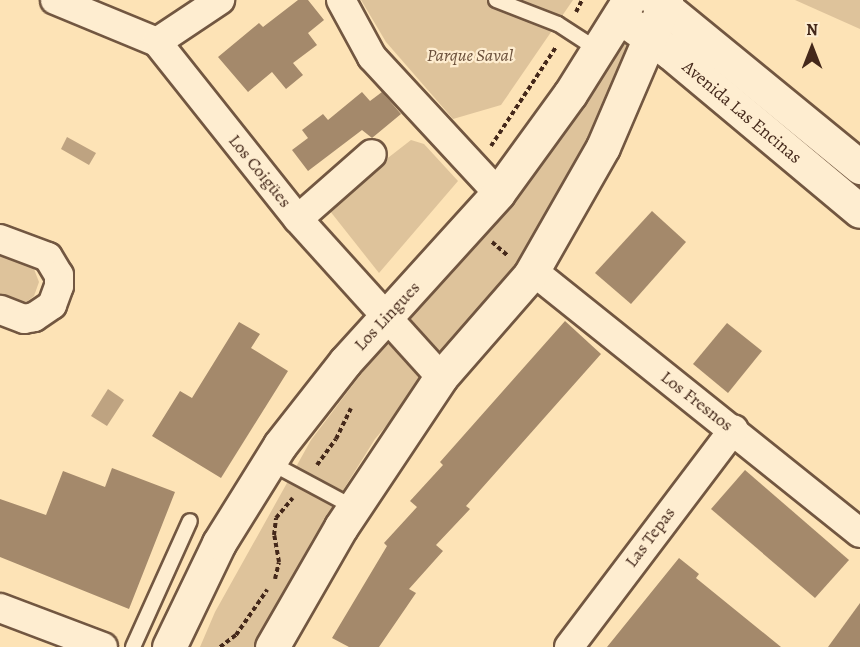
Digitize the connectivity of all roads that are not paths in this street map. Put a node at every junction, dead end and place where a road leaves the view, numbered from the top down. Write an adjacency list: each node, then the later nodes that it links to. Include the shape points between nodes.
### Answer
1 (55, 0): 7 (street, Los Coigües)
2 (220, 0): 7 (street)
3 (341, 0): 12 (street, via 372,57)
4 (496, 0): 9 (lane, via 568,30)
5 (663, 3): 8 (main road); 11 (main road, Avenida Las Encinas)
6 (624, 9): 8 (main road, Avenida Las Encinas); 9 (main road, Los Lingues)
7 (157, 42): 14 (street, Los Coigües)
8 (655, 48): 13 (main road, Avenida Las Encinas); 16 (main road)
9 (598, 50): 12 (main road, Los Lingues)
10 (372, 154): 14 (street)
11 (860, 167)
12 (498, 193): 18 (main road, Los Lingues)
13 (860, 211)
14 (298, 219): 18 (street, Los Coigües)
15 (0, 239): 17 (street, via 48,256 59,275 59,286 52,305 34,317 24,319)
16 (531, 273): 19 (main road); 20 (street, Los Fresnos)
17 (0, 310)
18 (387, 317): 19 (street, Los Coigües); 21 (main road, Los Lingues, via 318,394)
19 (441, 377): 22 (main road)
20 (734, 429): 24 (street, Los Fresnos); 30 (street, Las Tepas)
21 (269, 462): 22 (lane); 28 (main road, Los Lingues, via 219,543)
22 (354, 507): 29 (main road)
23 (189, 521): 27 (lane)
24 (860, 533)
25 (0, 608): 26 (street)
26 (103, 647)
27 (133, 647)
28 (169, 647)
29 (272, 647)
30 (569, 647)

